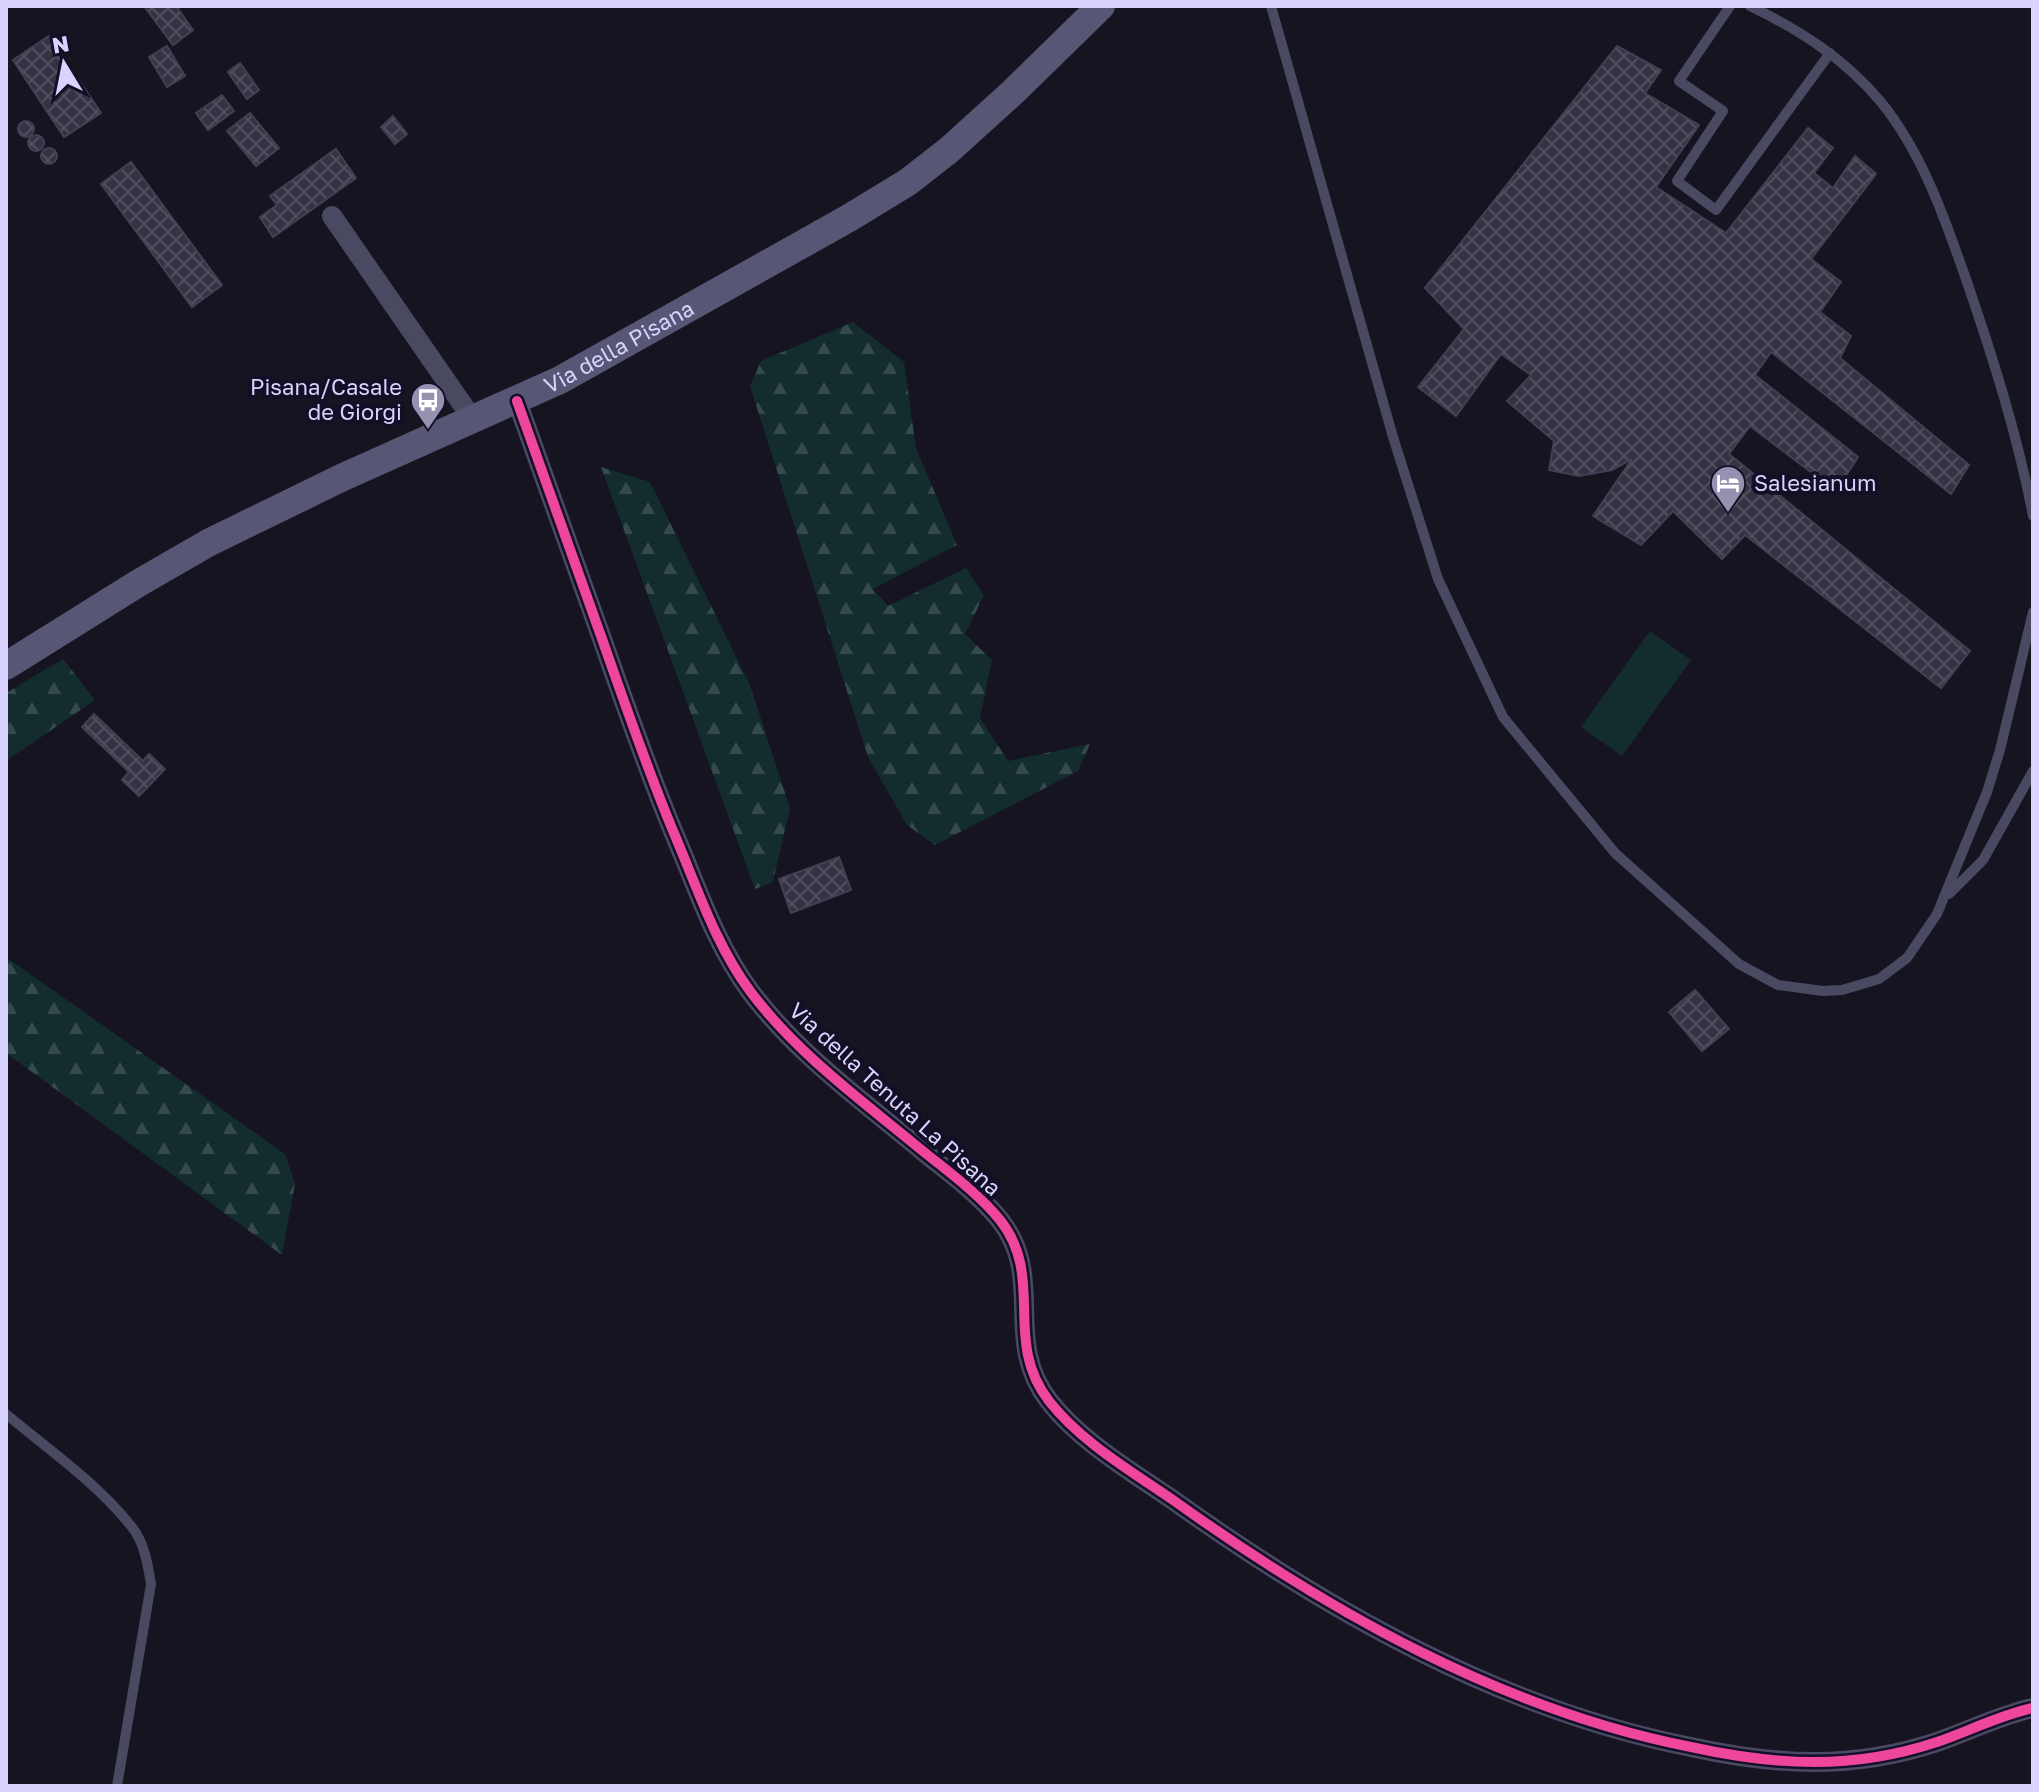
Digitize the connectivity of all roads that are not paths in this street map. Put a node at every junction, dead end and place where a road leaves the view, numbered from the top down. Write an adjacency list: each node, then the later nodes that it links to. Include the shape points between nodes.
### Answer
1 (1101, 6): 7 (main road, Via della Pisana, via 971,131 908,182 579,371)
2 (1271, 6): 13 (lane, via 1438,579 1503,717 1615,853 1730,957 1778,985 1842,990 1879,979 1907,958)
3 (1730, 6): 5 (lane, via 1679,81 1723,111 1677,181 1716,210)
4 (1750, 6): 5 (lane)
5 (1830, 53): 9 (lane, via 1898,125 1940,205 1988,342)
6 (332, 216): 8 (street)
7 (517, 401): 8 (main road, Via della Pisana); 15 (street, Via della Tenuta La Pisana, via 658,796 726,953 781,1028 971,1191 1010,1234 1021,1261 1025,1349 1033,1376 1069,1422 1237,1545 1382,1631 1502,1689 1603,1726 1746,1757 1832,1761 1914,1749)
8 (474, 421): 11 (main road, Via della Pisana, via 208,543)
9 (2033, 516)
10 (2033, 612): 13 (lane, via 1995,769)
11 (6, 666)
12 (2033, 771): 13 (lane, via 1983,860)
13 (1945, 898)
14 (6, 1414): 16 (lane, via 90,1484 133,1528 147,1560 151,1584)
15 (2033, 1708)
16 (117, 1786)

